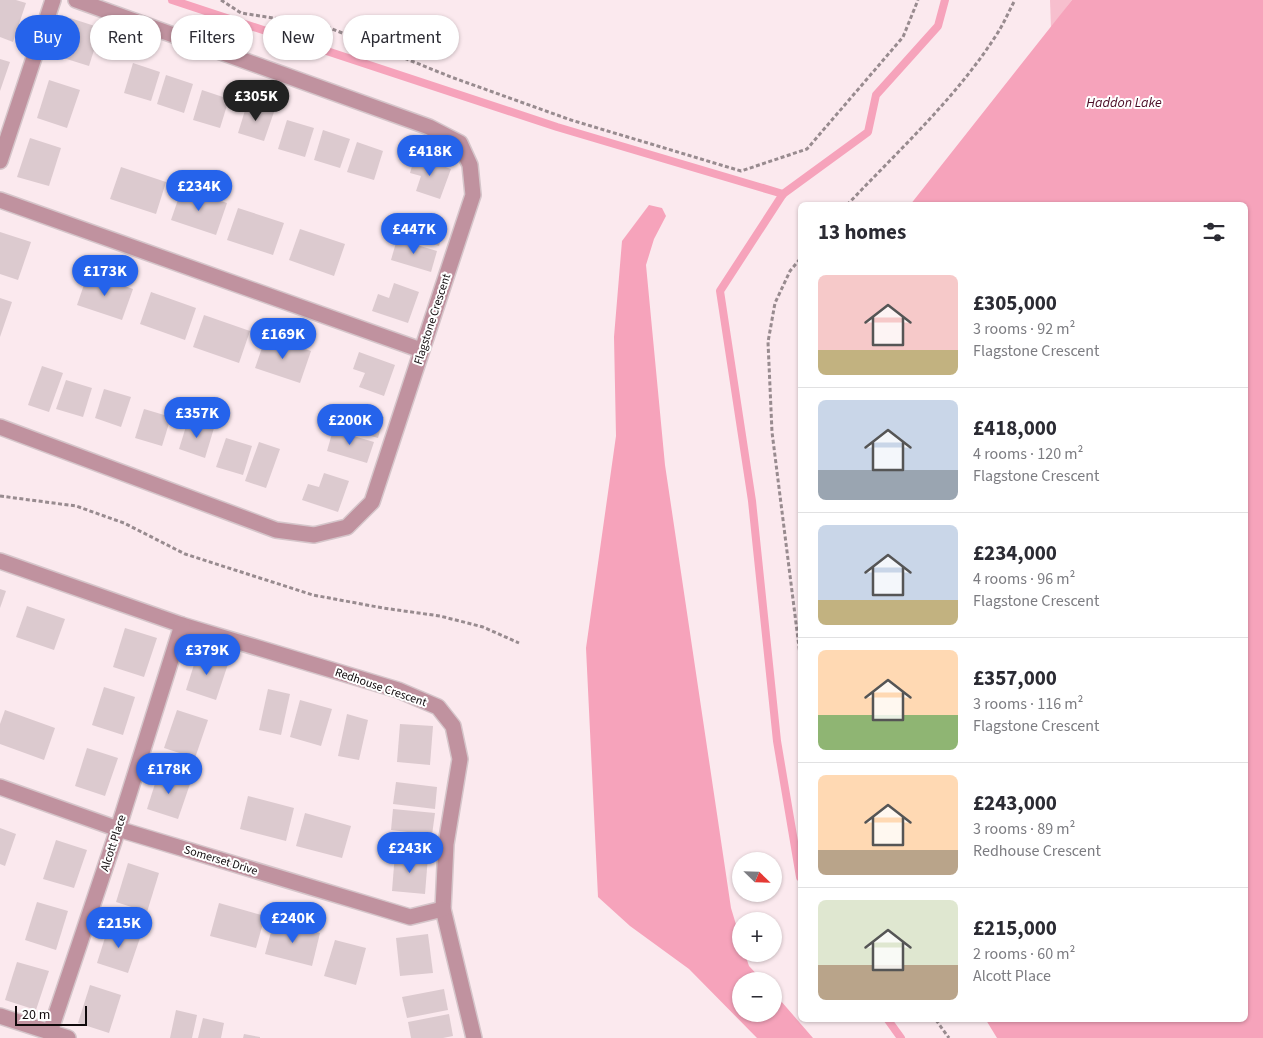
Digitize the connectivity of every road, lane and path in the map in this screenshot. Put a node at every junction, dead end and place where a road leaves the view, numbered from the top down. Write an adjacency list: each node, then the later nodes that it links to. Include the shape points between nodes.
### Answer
1 (53, 0): 6 (street)
2 (76, 0): 10 (street, Flagstone Crescent, via 429,127 460,143 470,165 473,195)
3 (220, 0): 4 (path, via 241,13 325,26 451,77 571,120 741,171 807,149 903,37)
4 (918, 0)
5 (1015, 0): 8 (path, via 998,33 946,102)
6 (0, 161)
7 (0, 200): 10 (street)
8 (850, 202)
9 (798, 261): 15 (path, via 775,303 768,342 772,432)
10 (421, 350): 11 (street, Flagstone Crescent, via 372,502 347,527 314,535 276,530)
11 (0, 427)
12 (0, 496): 16 (path, via 76,506 124,523 185,554 313,595 440,616 484,627)
13 (0, 561): 14 (street, Redhouse Crescent)
14 (182, 624): 18 (street, Alcott Place); 19 (street, Redhouse Crescent, via 398,690 438,707 453,726 460,759 446,844)
15 (798, 639)
16 (519, 642)
17 (0, 787): 18 (street, Somerset Drive)
18 (118, 829): 19 (street, Somerset Drive, via 410,917); 22 (street, Alcott Place)
19 (443, 909): 24 (street, Redhouse Crescent)
20 (0, 1016): 22 (street)
21 (937, 1022): 25 (path)
22 (50, 1032): 23 (street)
23 (68, 1038)
24 (474, 1038)
25 (949, 1038)

